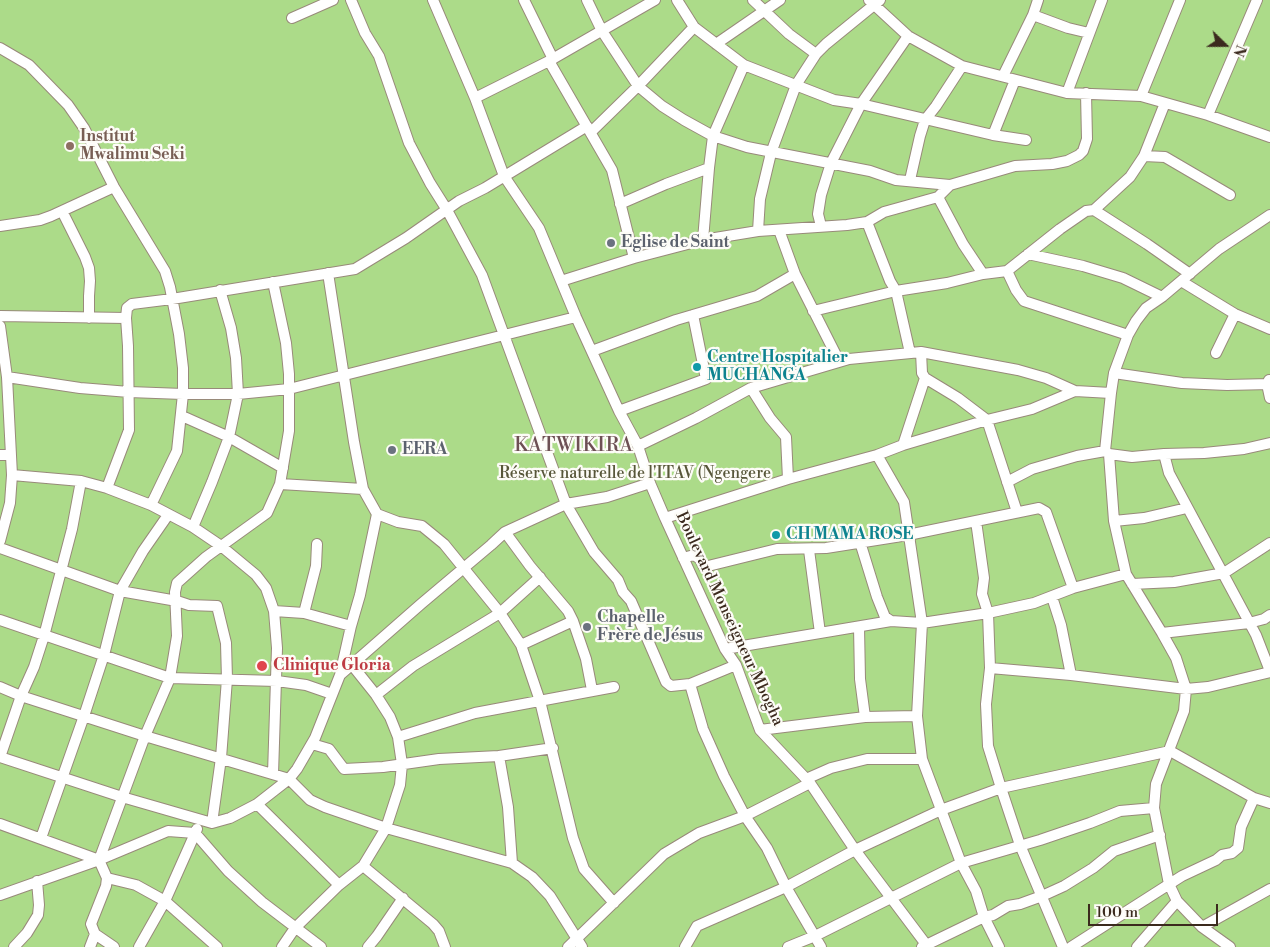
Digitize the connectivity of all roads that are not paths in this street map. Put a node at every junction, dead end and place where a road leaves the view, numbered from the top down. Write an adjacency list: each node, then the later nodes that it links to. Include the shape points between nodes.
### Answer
1 (332, 0): 17 (street)
2 (351, 0): 56 (street, via 364,33 379,56 409,143)
3 (433, 0): 35 (street, Boulevard Monseigneur Mbogha)
4 (524, 0): 25 (street)
5 (588, 0): 19 (street)
6 (655, 0): 19 (street)
7 (677, 0): 18 (street)
8 (753, 0): 15 (street)
9 (780, 0): 15 (street)
10 (1038, 0): 16 (street)
11 (1102, 0): 20 (street)
12 (1180, 0): 34 (street)
13 (1257, 0): 38 (street)
14 (874, 2): 21 (street); 24 (street)
15 (764, 11): 22 (street); 24 (street)
16 (1033, 15): 20 (street); 28 (street)
17 (292, 18)
18 (694, 27): 22 (street); 31 (street)
19 (602, 31): 25 (street); 31 (street)
20 (1089, 33): 32 (street)
21 (908, 36): 27 (street); 37 (street)
22 (716, 44): 26 (street)
23 (0, 48): 52 (street, via 29,65 68,105 84,128)
24 (816, 54): 30 (street)
25 (551, 60): 35 (street); 40 (street)
26 (744, 65): 30 (street); 42 (street)
27 (962, 66): 28 (street); 39 (street)
28 (1003, 76): 29 (street)
29 (1014, 80): 32 (street); 41 (street)
30 (796, 85): 37 (street, via 834,100); 45 (street)
31 (638, 86): 40 (street); 42 (street, via 662,106)
32 (1066, 93): 33 (street)
33 (1086, 93): 34 (street); 51 (street, via 1087,139 1079,155 1052,164 1015,166)
34 (1141, 96): 36 (street)
35 (475, 98): 49 (street, Boulevard Monseigneur Mbogha)
36 (1165, 103): 38 (street); 46 (street)
37 (861, 104): 39 (street); 47 (street)
38 (1208, 116): 43 (street)
39 (925, 120): 41 (street); 50 (street)
40 (589, 129): 49 (street); 55 (street, via 612,170)
41 (993, 135): 44 (street)
42 (713, 136): 45 (street); 48 (street)
43 (1270, 137)
44 (1026, 140)
45 (771, 153): 47 (street); 64 (street, via 760,199)
46 (1144, 156): 53 (street, via 1165,157); 57 (street, via 1130,177)
47 (831, 163): 50 (street, via 896,180); 62 (street, via 821,195 818,214)
48 (709, 168): 55 (street); 65 (street)
49 (504, 176): 56 (street); 73 (street, Boulevard Monseigneur Mbogha, via 539,228)
50 (910, 180): 51 (street)
51 (950, 185): 54 (street)
52 (114, 187): 58 (street); 78 (street, via 165,271)
53 (1230, 195)
54 (938, 197): 60 (street, via 884,212); 71 (street)
55 (620, 204): 67 (street)
56 (447, 210): 69 (street, via 364,264); 89 (street, via 482,275)
57 (1094, 210): 66 (street, via 1086,211); 72 (street, via 1147,244)
58 (62, 212): 61 (street, via 40,220); 84 (street, via 88,268)
59 (1270, 215): 72 (street, via 1219,249)
60 (867, 222): 62 (street); 76 (street)
61 (0, 226)
62 (821, 226): 63 (street)
63 (779, 230): 64 (street); 70 (street)
64 (758, 231): 65 (street)
65 (703, 240): 67 (street)
66 (1028, 254): 68 (street); 77 (street, via 1123,278)
67 (634, 258): 73 (street)
68 (1007, 270): 71 (street); 88 (street, via 1024,300)
69 (328, 273): 74 (street); 96 (street)
70 (794, 274): 79 (street); 81 (street, via 757,296)
71 (983, 274): 76 (street)
72 (1185, 278): 77 (street); 80 (street)
73 (561, 281): 83 (street, Boulevard Monseigneur Mbogha)
74 (273, 282): 75 (street); 101 (street, via 286,343)
75 (220, 290): 78 (street); 106 (street, via 231,328)
76 (896, 291): 79 (street); 92 (street)
77 (1162, 297): 88 (street, via 1146,308)
78 (172, 299): 85 (street, via 132,304 127,308); 105 (street, via 183,368)
79 (813, 310): 94 (street)
80 (1235, 314): 87 (street); 93 (street)
81 (693, 315): 90 (street); 108 (street, via 706,379)
82 (0, 316): 84 (street)
83 (576, 317): 89 (street); 90 (street, Boulevard Monseigneur Mbogha)
84 (89, 318): 85 (street)
85 (126, 318): 103 (street)
86 (0, 326): 99 (street)
87 (1270, 329)
88 (1128, 334): 95 (street)
89 (502, 335): 96 (street); 129 (street)
90 (592, 351): 108 (street, Boulevard Monseigneur Mbogha)
91 (921, 352): 92 (street); 97 (street); 102 (street, via 1018,370)
92 (910, 353): 94 (street)
93 (1216, 353)
94 (839, 361): 100 (street)
95 (1114, 374): 98 (street, via 1182,383 1227,385); 104 (street)
96 (345, 376): 101 (street); 128 (street)
97 (925, 378): 110 (street); 113 (street)
98 (1269, 382): 107 (street)
99 (5, 383): 103 (street); 118 (street)
100 (750, 388): 114 (street); 122 (street, via 786,437)
101 (290, 389): 106 (street); 120 (street, via 289,431)
102 (1075, 391): 104 (street); 110 (street, via 1032,409)
103 (129, 392): 105 (street); 127 (street, via 129,430)
104 (1111, 393): 115 (street)
105 (183, 394): 106 (street); 109 (street)
106 (238, 394): 111 (street)
107 (1270, 398)
108 (619, 411): 114 (street, Boulevard Monseigneur Mbogha)
109 (182, 416): 111 (street); 130 (street, via 177,451)
110 (987, 420): 113 (street); 124 (street)
111 (229, 437): 120 (street); 139 (street)
112 (1270, 443): 116 (street, via 1244,449)
113 (903, 445): 119 (street)
114 (638, 446): 125 (street, Boulevard Monseigneur Mbogha)
115 (1107, 452): 116 (street, via 1132,457); 124 (street, via 1077,456 1032,470); 137 (street)
116 (1164, 454): 131 (street)
117 (0, 455): 118 (street)
118 (11, 455): 121 (street)
119 (877, 455): 122 (street); 141 (street, via 904,502)
120 (283, 468): 126 (street)
121 (12, 475): 123 (street); 138 (street, via 10,503)
122 (788, 479): 135 (street)
123 (81, 481): 127 (street); 151 (street)
124 (1007, 482): 132 (street)
125 (650, 483): 129 (street, via 607,497); 135 (street, Boulevard Monseigneur Mbogha)
126 (280, 484): 128 (street); 146 (street, via 267,513)
127 (107, 488): 130 (street)
128 (363, 489): 133 (street)
129 (566, 504): 140 (street); 187 (street, via 594,552 631,601 666,682 671,686)
130 (151, 505): 134 (street)
131 (1187, 508): 137 (street); 152 (street)
132 (1016, 512): 136 (street); 156 (street, via 1039,508 1046,512)
133 (377, 514): 150 (street, via 422,526 444,544); 170 (street)
134 (168, 515): 139 (street); 157 (street)
135 (665, 518): 149 (street, Boulevard Monseigneur Mbogha)
136 (976, 521): 141 (street); 163 (street, via 984,578 982,594)
137 (1114, 521): 153 (street)
138 (2, 525): 142 (street)
139 (193, 527): 146 (street)
140 (505, 532): 150 (street); 154 (street)
141 (908, 535): 143 (street); 168 (street)
142 (0, 540)
143 (860, 542): 148 (street); 167 (street, via 877,597)
144 (1270, 543): 152 (street)
145 (317, 544): 161 (street, via 316,566)
146 (222, 546): 159 (street, via 177,583); 160 (street, via 256,574 266,588)
147 (0, 548): 151 (street)
148 (809, 550): 149 (street, via 777,550 704,567 694,555); 172 (street)
149 (683, 558): 176 (street, Boulevard Monseigneur Mbogha)
150 (463, 569): 162 (street); 178 (street)
151 (61, 571): 157 (street); 174 (street)
152 (1224, 573): 155 (street, via 1174,582); 169 (street)
153 (1126, 574): 155 (street); 156 (street)
154 (540, 577): 162 (street); 166 (street)
155 (1132, 584): 173 (street)
156 (1073, 588): 158 (street)
157 (120, 591): 159 (street); 177 (street)
158 (1052, 597): 163 (street); 183 (street)
159 (176, 601): 184 (street, via 177,636); 185 (street, via 217,606 226,643)
160 (274, 611): 161 (street); 186 (street)
161 (304, 613): 170 (street)
162 (500, 613): 175 (street); 193 (street, via 414,666)
163 (988, 613): 168 (street); 180 (street)
164 (1270, 615): 169 (street)
165 (0, 620): 174 (street)
166 (573, 620): 175 (street); 191 (street)
167 (891, 621): 168 (street); 171 (street)
168 (922, 623): 197 (street)
169 (1249, 623): 173 (street); 181 (street)
170 (351, 626): 182 (street)
171 (859, 627): 172 (street); 198 (street)
172 (820, 632): 176 (street)
173 (1162, 633): 190 (street, via 1176,658)
174 (44, 636): 177 (street); 194 (street)
175 (521, 644): 195 (street)
176 (725, 649): 179 (street, Boulevard Monseigneur Mbogha)
177 (104, 655): 184 (street); 196 (street)
178 (352, 665): 182 (street); 193 (street)
179 (736, 665): 187 (street); 199 (street, Boulevard Monseigneur Mbogha)
180 (990, 668): 183 (street); 214 (street, via 986,704 988,746)
181 (1270, 672): 190 (street)
182 (340, 674): 192 (street)
183 (1071, 675): 190 (street)
184 (170, 678): 185 (street); 200 (street)
185 (227, 679): 186 (street); 207 (street)
186 (277, 681): 192 (street, via 306,685); 210 (street)
187 (690, 684): 221 (street, via 703,729)
188 (0, 687): 194 (street)
189 (614, 687): 191 (street)
190 (1186, 689): 204 (street, via 1184,711)
191 (592, 690): 195 (street)
192 (332, 694): 202 (street)
193 (376, 695): 201 (street)
194 (21, 696): 196 (street); 206 (street)
195 (540, 701): 201 (street, via 475,713); 203 (street)
196 (84, 716): 200 (street); 211 (street)
197 (917, 716): 198 (street); 208 (street)
198 (865, 717): 199 (street)
199 (760, 730): 213 (street, Boulevard Monseigneur Mbogha)
200 (145, 736): 207 (street); 215 (street)
201 (398, 737): 209 (street)
202 (312, 744): 209 (street, via 329,749 344,769); 212 (street, via 298,770)
203 (553, 748): 205 (street); 247 (street, via 584,869)
204 (1170, 751): 214 (street); 216 (street); 219 (street, via 1156,784)
205 (499, 756): 209 (street); 232 (street, via 508,807)
206 (0, 757): 211 (street)
207 (221, 758): 210 (street); 223 (street)
208 (922, 759): 213 (street, via 867,759 831,768); 220 (street)
209 (402, 764): 225 (street, via 400,785)
210 (273, 774): 212 (street)
211 (62, 778): 215 (street); 228 (street)
212 (289, 778): 218 (street); 225 (street, via 310,800)
213 (808, 781): 221 (street); 230 (street, Boulevard Monseigneur Mbogha)
214 (1000, 788): 220 (street); 229 (street)
215 (122, 797): 222 (street); 231 (street)
216 (1254, 798): 217 (street); 237 (street, via 1241,828 1238,848)
217 (1270, 803)
218 (257, 804): 223 (street); 238 (street)
219 (1154, 808): 227 (street); 229 (street, via 1120,811)
220 (941, 810): 230 (street); 233 (street)
221 (745, 816): 239 (street, via 767,848); 247 (street, via 699,833 664,854)
222 (201, 821): 223 (street); 226 (street)
223 (212, 823)
224 (0, 824): 228 (street)
225 (386, 828): 232 (street); 234 (street)
226 (195, 833): 231 (street, via 168,831); 245 (street); 249 (street, via 228,871)
227 (1160, 835): 237 (street); 242 (street, via 1114,851 1093,868)
228 (41, 838): 231 (street)
229 (1020, 845): 233 (street); 242 (street)
230 (854, 850): 239 (street); 243 (street, Boulevard Monseigneur Mbogha)
231 (99, 860): 235 (street); 236 (street)
232 (512, 863): 253 (street, via 532,876 550,896)
233 (961, 863): 243 (street); 248 (street, via 976,891)
234 (363, 866): 238 (street); 244 (street)
235 (107, 878): 245 (street, via 136,885); 251 (street, via 92,924)
236 (37, 881): 241 (street); 255 (street, via 38,915)
237 (1169, 884): 246 (street); 270 (street)
238 (339, 885): 249 (street)
239 (786, 887): 252 (street); 265 (street, via 697,926)
240 (1270, 888): 250 (street)
241 (0, 895)
242 (1042, 896): 248 (street); 269 (street)
243 (891, 897): 252 (street); 254 (street, Boulevard Monseigneur Mbogha)
244 (402, 898): 262 (street); 263 (street, via 433,924)
245 (165, 901): 258 (street); 259 (street)
246 (1177, 901): 250 (street); 271 (street)
247 (614, 903): 253 (street)
248 (984, 917): 254 (street); 268 (street)
249 (295, 928): 260 (street); 261 (street)
250 (1202, 928): 272 (street)
251 (95, 934): 256 (street); 257 (street)
252 (815, 936): 266 (street); 267 (street)
253 (580, 943): 264 (street)
254 (926, 946)
255 (14, 947)
256 (90, 947)
257 (114, 947)
258 (139, 947)
259 (217, 947)
260 (282, 947)
261 (321, 947)
262 (368, 947)
263 (444, 947)
264 (568, 947)
265 (685, 947)
266 (788, 947)
267 (821, 947)
268 (999, 947)
269 (1063, 947)
270 (1071, 947)
271 (1137, 947)
272 (1230, 947)

